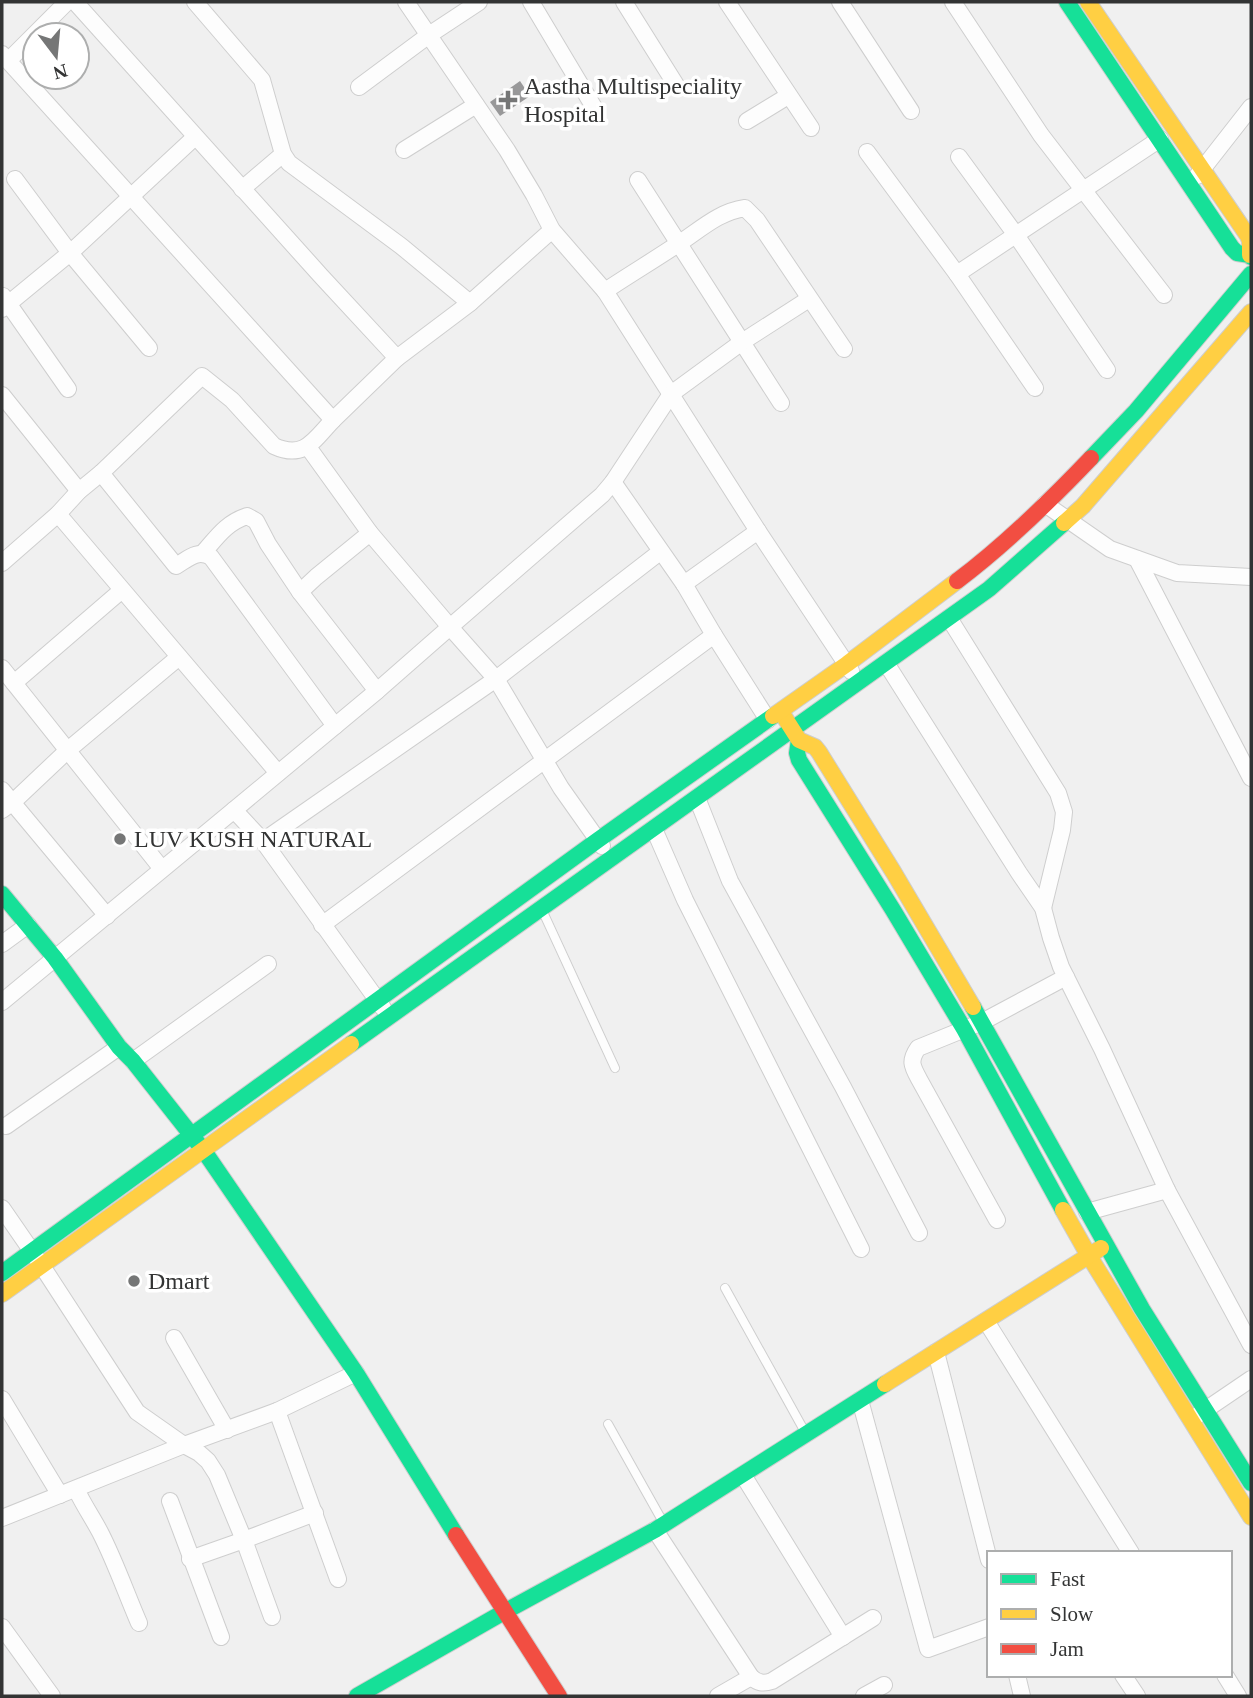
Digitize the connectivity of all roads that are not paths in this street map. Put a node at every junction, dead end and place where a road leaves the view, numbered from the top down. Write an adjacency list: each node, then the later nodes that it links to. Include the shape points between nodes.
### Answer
1 (67, 2): 14 (street)
2 (75, 2): 24 (street)
3 (406, 2): 13 (street)
4 (479, 2): 13 (street)
5 (531, 2): 20 (street)
6 (624, 2): 15 (street)
7 (727, 2): 17 (street)
8 (840, 2): 21 (street)
9 (953, 2): 35 (street)
10 (1066, 2): 25 (street)
11 (1088, 2): 30 (street)
12 (197, 3): 28 (street, via 262,80)
13 (429, 35): 16 (street); 18 (street)
14 (5, 57): 36 (street)
15 (676, 85)
16 (359, 87)
17 (789, 96): 22 (street); 23 (street)
18 (476, 106): 26 (street); 37 (street)
19 (1251, 107): 30 (street)
20 (596, 109)
21 (911, 111)
22 (747, 121)
23 (811, 128)
24 (195, 137): 34 (street); 36 (street)
25 (1160, 139): 33 (street); 35 (street)
26 (404, 150)
27 (867, 152): 42 (street)
28 (283, 154): 34 (street); 48 (street, via 298,171)
29 (959, 157): 38 (street)
30 (1202, 170): 33 (street); 41 (street, via 1248,236)
31 (15, 179): 40 (street)
32 (638, 180): 39 (street)
33 (1190, 185): 41 (street, via 1232,248)
34 (242, 188): 53 (street)
35 (1082, 190): 38 (street); 45 (street)
36 (131, 195): 40 (street); 60 (street)
37 (552, 230): 44 (street); 48 (street)
38 (1016, 235): 42 (street); 54 (street)
39 (679, 243): 44 (street); 46 (street, via 722,214 745,208); 50 (street)
40 (70, 253): 47 (street); 51 (street)
41 (1250, 256)
42 (957, 274): 55 (street)
43 (1251, 274): 65 (street, via 1136,411)
44 (605, 291): 57 (street)
45 (1164, 295)
46 (809, 299): 50 (street); 52 (street)
47 (4, 302): 56 (street)
48 (470, 303): 53 (street)
49 (1251, 312): 67 (street)
50 (742, 342): 57 (street); 59 (street)
51 (149, 348)
52 (844, 349)
53 (397, 358): 60 (street)
54 (1107, 370)
55 (1035, 387)
56 (68, 389)
57 (671, 394): 63 (street); 68 (street)
58 (2, 395): 64 (street)
59 (781, 403)
60 (332, 420): 61 (street)
61 (308, 447): 62 (street, via 293,451 274,446 232,400 202,376); 69 (street)
62 (101, 473): 64 (street); 72 (street, via 176,566)
63 (614, 482): 70 (street); 79 (street)
64 (79, 491): 66 (street)
65 (1045, 504): 67 (street); 83 (street, via 981,563)
66 (58, 514): 71 (street); 76 (street)
67 (1068, 519): 73 (street, via 1110,549); 78 (street)
68 (758, 531): 75 (street); 83 (street)
69 (370, 533): 77 (street); 79 (street)
70 (660, 552): 75 (street); 85 (street)
71 (5, 553)
72 (203, 553): 77 (street, via 226,526 247,516 256,521); 90 (street, via 211,557)
73 (1138, 559): 74 (street, via 1177,573); 95 (street)
74 (1251, 577)
75 (684, 584): 80 (street)
76 (122, 590): 81 (street); 86 (street)
77 (300, 592): 88 (street)
78 (949, 618): 82 (street); 106 (street, via 1058,793 1064,812 1062,830)
79 (450, 627): 85 (street); 88 (street)
80 (714, 635): 89 (street); 93 (street)
81 (179, 657): 92 (street); 94 (street)
82 (886, 663): 87 (street); 106 (street)
83 (847, 664): 87 (street); 89 (street)
84 (2, 668): 86 (street)
85 (496, 679): 93 (street); 101 (street)
86 (14, 682): 92 (street)
87 (859, 682): 91 (street)
88 (377, 691): 90 (street)
89 (774, 716): 91 (street); 100 (street)
90 (335, 726): 94 (street)
91 (795, 734): 96 (street); 118 (street, via 819,752); 119 (street, via 799,760)
92 (68, 750): 97 (street); 103 (street)
93 (545, 761): 100 (street); 110 (street)
94 (278, 773): 98 (street)
95 (1251, 778)
96 (697, 798): 99 (street); 130 (street, via 730,881)
97 (5, 801): 108 (street)
98 (234, 810): 101 (street); 103 (street)
99 (654, 829): 102 (street); 132 (street, via 685,900)
100 (598, 839): 102 (street); 104 (street)
101 (263, 841): 110 (street)
102 (612, 859): 107 (street)
103 (162, 869): 108 (street)
104 (531, 889): 107 (lane); 115 (street)
105 (2, 894): 109 (street)
106 (1043, 908): 114 (street)
107 (542, 909): 117 (street); 122 (lane)
108 (107, 916): 112 (street)
109 (28, 925): 111 (street); 112 (street)
110 (322, 925): 115 (street)
111 (2, 944)
112 (55, 958): 116 (street); 120 (street)
113 (268, 964): 121 (street)
114 (1066, 977): 118 (street); 126 (street)
115 (378, 1001): 117 (street); 124 (street)
116 (2, 1002)
117 (391, 1017): 125 (street)
118 (982, 1022): 119 (street); 128 (street)
119 (964, 1029): 129 (street, via 918,1048 912,1057 913,1068); 134 (street)
120 (119, 1047): 121 (street); 123 (street)
121 (133, 1061): 124 (street)
122 (615, 1068)
123 (6, 1126)
124 (192, 1136): 125 (street); 133 (street)
125 (204, 1151): 135 (street); 143 (street)
126 (1167, 1189): 128 (street); 141 (street)
127 (2, 1208): 133 (street)
128 (1087, 1212): 131 (street)
129 (997, 1220)
130 (919, 1233)
131 (1106, 1245): 134 (street); 147 (street)
132 (861, 1249)
133 (32, 1251): 135 (street); 136 (street)
134 (1088, 1256): 139 (street); 149 (street)
135 (42, 1266): 138 (street); 153 (street, via 137,1412)
136 (2, 1273)
137 (725, 1288): 152 (lane)
138 (2, 1294)
139 (986, 1321): 142 (street); 164 (street)
140 (174, 1338): 151 (street)
141 (1251, 1345)
142 (936, 1352): 146 (street); 165 (street)
143 (356, 1373): 148 (street); 168 (street)
144 (1251, 1379): 147 (street)
145 (2, 1399): 157 (street)
146 (860, 1400): 152 (street); 173 (street, via 928,1649)
147 (1205, 1410): 149 (street); 155 (street)
148 (276, 1411): 151 (street); 159 (street)
149 (1190, 1421): 160 (street)
150 (608, 1424): 162 (lane)
151 (227, 1430): 153 (street)
152 (807, 1434): 154 (street)
153 (184, 1445): 156 (street); 163 (street, via 208,1461 217,1475)
154 (743, 1475): 162 (street); 175 (street)
155 (1251, 1483)
156 (76, 1489): 157 (street); 171 (street, via 102,1536)
157 (60, 1495): 161 (street)
158 (170, 1501): 166 (street)
159 (314, 1513): 163 (street); 167 (street)
160 (1251, 1517)
161 (2, 1518)
162 (660, 1528): 168 (street); 179 (street)
163 (244, 1540): 166 (street); 169 (street)
164 (1130, 1551)
165 (987, 1552)
166 (190, 1559): 174 (street)
167 (338, 1579)
168 (504, 1612): 182 (street); 183 (street)
169 (272, 1618)
170 (873, 1618): 175 (street)
171 (139, 1623)
172 (2, 1627): 181 (street)
173 (987, 1628)
174 (221, 1637)
175 (843, 1637): 179 (street)
176 (1017, 1677): 186 (street)
177 (1125, 1677): 187 (street)
178 (1226, 1677): 188 (street)
179 (763, 1685): 184 (street)
180 (884, 1685): 185 (street)
181 (52, 1696)
182 (357, 1696)
183 (559, 1696)
184 (718, 1696)
185 (864, 1696)
186 (1022, 1696)
187 (1137, 1696)
188 (1238, 1696)

